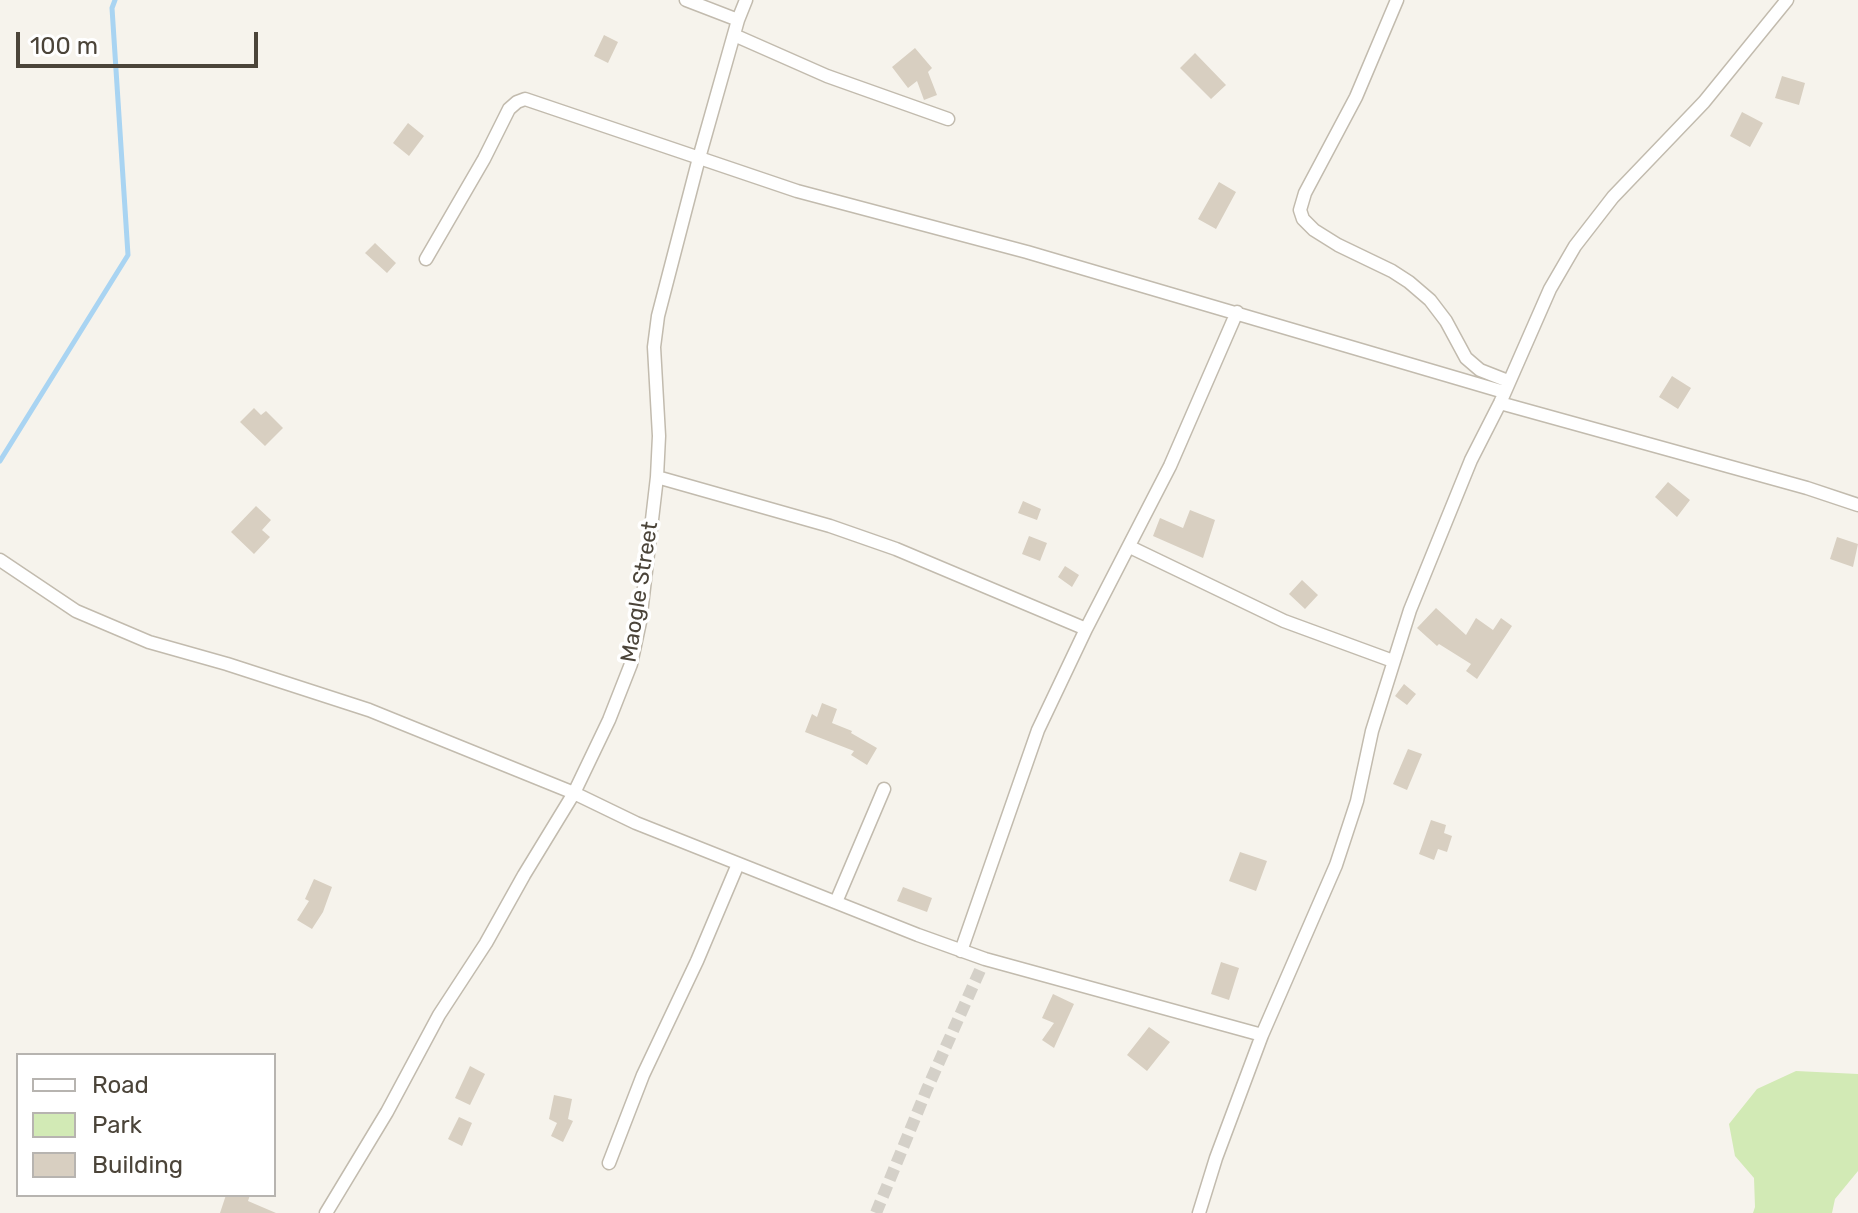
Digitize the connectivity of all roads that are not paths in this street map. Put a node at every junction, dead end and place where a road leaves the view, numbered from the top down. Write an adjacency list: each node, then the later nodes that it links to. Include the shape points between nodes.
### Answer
1 (686, 0): 5 (street)
2 (746, 0): 5 (street, Maogle Street)
3 (1397, 0): 11 (street, via 1300,210 1303,219 1338,245 1392,271 1430,300 1466,358)
4 (1787, 0): 11 (street, via 1575,246)
5 (738, 20): 6 (street, Maogle Street)
6 (734, 35): 7 (street, via 827,76); 8 (street, Maogle Street)
7 (948, 119)
8 (699, 158): 9 (street, via 525,99 501,124); 10 (street, via 797,191); 12 (street, Maogle Street, via 656,331)
9 (426, 259)
10 (1237, 312): 11 (street); 14 (street)
11 (1504, 392): 13 (street); 17 (street, via 1471,460)
12 (657, 477): 16 (street, via 896,549); 19 (street, Maogle Street, via 631,664)
13 (1858, 505)
14 (1130, 547): 16 (street); 17 (street, via 1284,621)
15 (0, 560): 19 (street, via 76,611 149,642 369,710)
16 (1086, 629): 22 (street, via 1038,730)
17 (1393, 661): 23 (street, via 1336,865)
18 (884, 789): 21 (street)
19 (574, 793): 20 (street); 25 (street, Maogle Street)
20 (738, 864): 21 (street); 24 (street)
21 (836, 902): 22 (street)
22 (961, 951): 23 (street)
23 (1262, 1035): 26 (street)
24 (609, 1163)
25 (326, 1213)
26 (1199, 1213)

